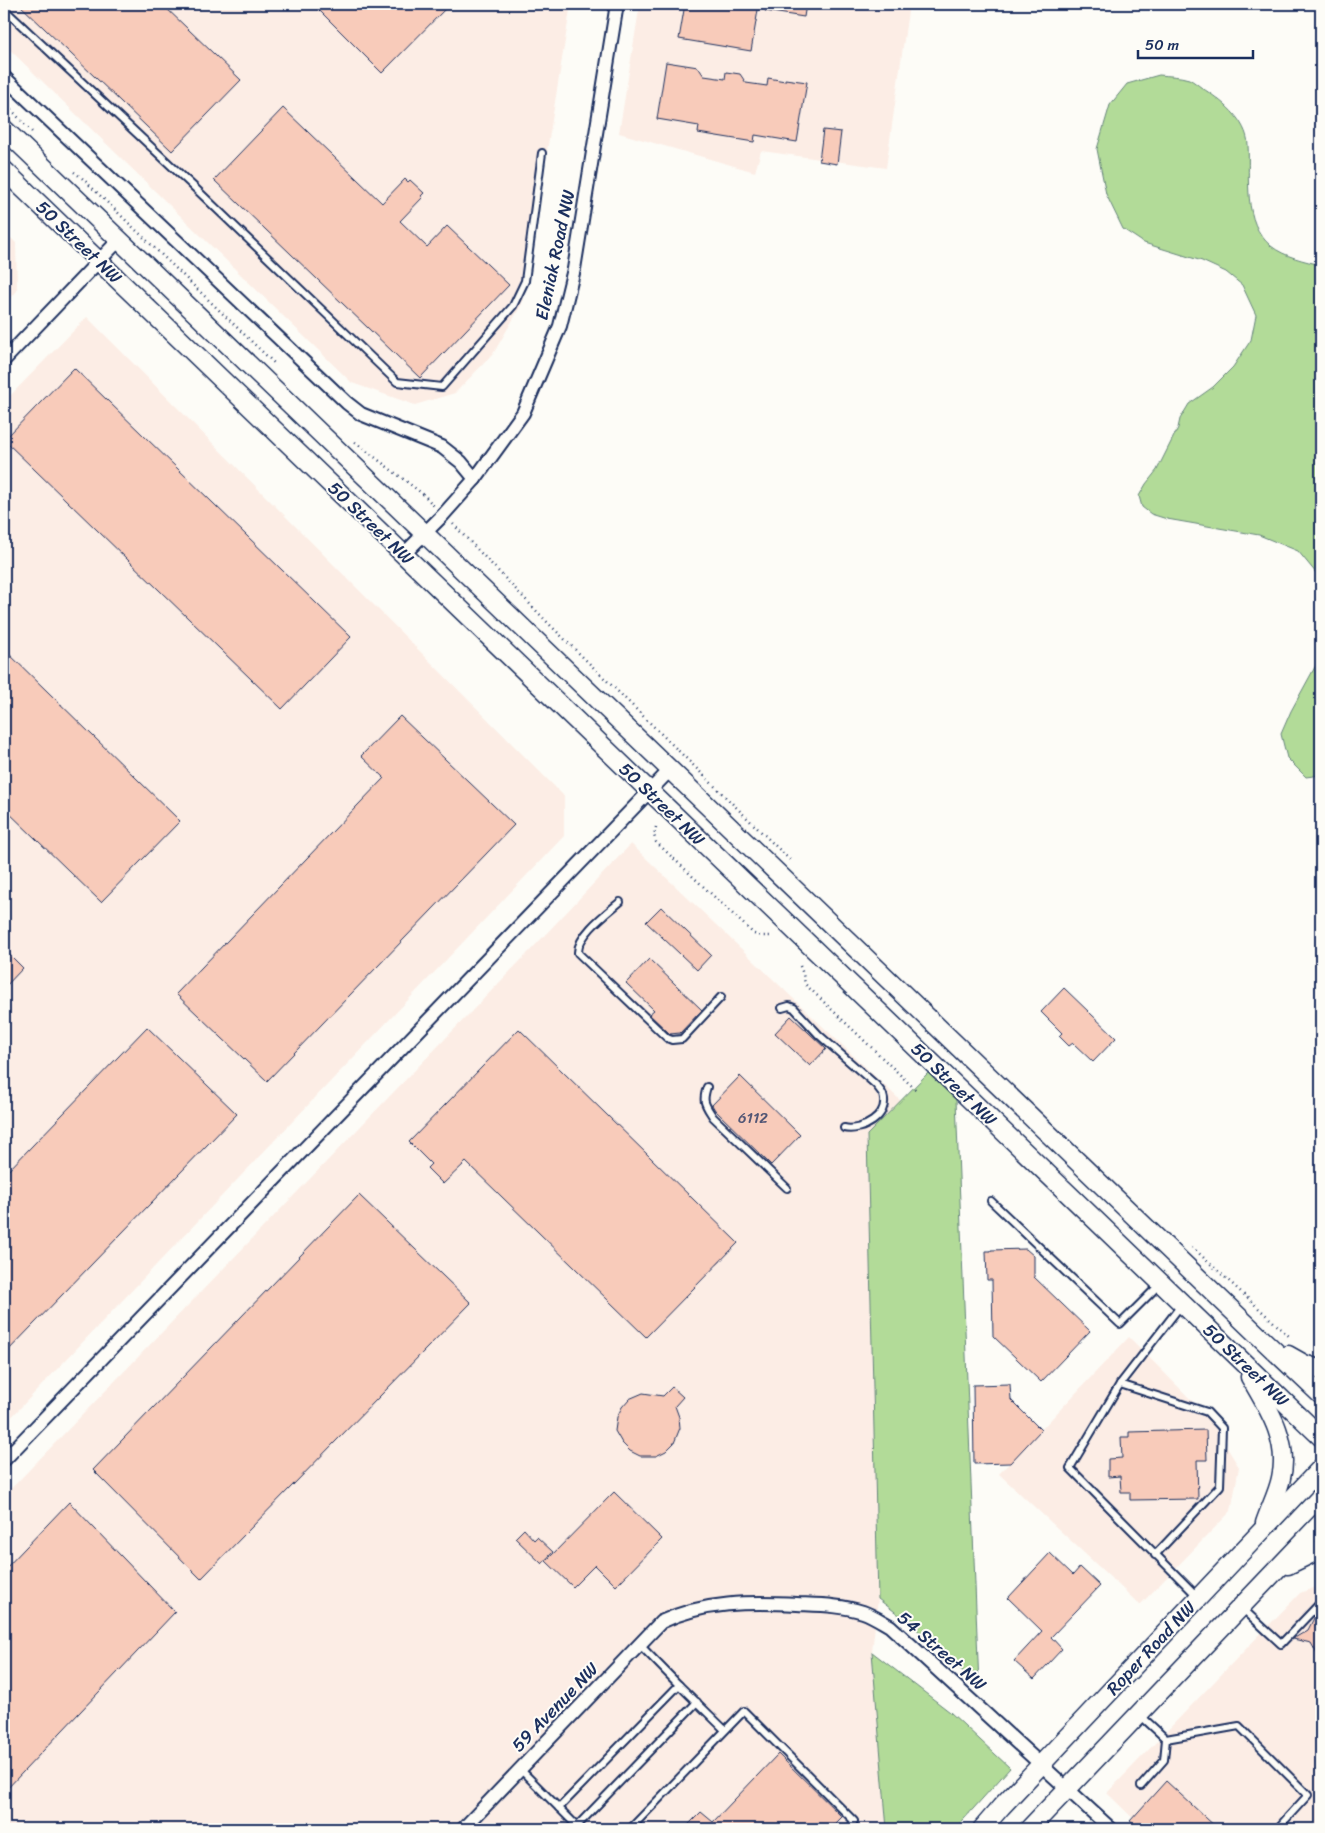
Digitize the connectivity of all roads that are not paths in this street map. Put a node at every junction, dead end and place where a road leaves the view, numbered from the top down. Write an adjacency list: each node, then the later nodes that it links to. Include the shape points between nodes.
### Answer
1 (617, 4): 10 (street, Eleniak Road NW, via 574,270 560,326 523,413)
2 (4, 9): 5 (lane, via 397,382 442,387 513,306 525,281)
3 (4, 77): 10 (street, via 347,403 361,414 442,447)
4 (4, 129): 7 (main road, 50 Street NW)
5 (542, 152)
6 (4, 170): 8 (main road, 50 Street NW)
7 (119, 240): 8 (street); 11 (main road, 50 Street NW)
8 (100, 261): 9 (street); 12 (main road, 50 Street NW)
9 (4, 360)
10 (475, 479): 11 (street, Eleniak Road NW)
11 (425, 533): 12 (street, Eleniak Road NW); 13 (main road, 50 Street NW)
12 (404, 555): 14 (main road, 50 Street NW)
13 (670, 770): 14 (street); 24 (main road, 50 Street NW)
14 (649, 792): 22 (main road, 50 Street NW); 30 (street)
15 (620, 902): 16 (lane, via 587,932 578,953 667,1038 682,1039)
16 (722, 997)
17 (782, 1008): 19 (lane, via 794,1008 883,1094 884,1106 871,1122 863,1127)
18 (707, 1087): 20 (lane, via 703,1098 713,1116)
19 (844, 1128)
20 (787, 1188)
21 (991, 1201): 22 (lane, via 1120,1324)
22 (1160, 1283): 23 (main road, 50 Street NW)
23 (1182, 1304): 25 (main road, 50 Street NW); 27 (lane)
24 (1263, 1340): 26 (main road); 28 (main road, 50 Street NW)
25 (1239, 1359): 29 (main road, 50 Street NW); 33 (main road, via 1277,1428 1283,1456 1280,1484)
26 (1321, 1370)
27 (1120, 1384): 35 (lane, via 1070,1468); 35 (lane, via 1207,1412 1222,1428 1220,1486)
28 (1321, 1395)
29 (1321, 1437)
30 (4, 1460)
31 (1321, 1468): 33 (main road, Roper Road NW)
32 (1321, 1523): 36 (main road, Roper Road NW)
33 (1262, 1531): 37 (main road, Roper Road NW)
34 (1321, 1549): 36 (main road)
35 (1155, 1555): 37 (lane)
36 (1274, 1572): 39 (main road, Roper Road NW)
37 (1198, 1598): 47 (main road, Roper Road NW)
38 (1321, 1602): 39 (lane, via 1280,1644)
39 (1241, 1607): 44 (main road, Roper Road NW)
40 (677, 1614): 41 (street, 59 Avenue NW, via 661,1622); 47 (street, 54 Street NW, via 706,1606 742,1603 837,1606 864,1612 890,1626)
41 (640, 1645): 42 (lane); 48 (street, 59 Avenue NW)
42 (679, 1685): 43 (lane); 51 (lane)
43 (698, 1702): 45 (lane); 52 (lane)
44 (1138, 1713): 46 (lane); 50 (main road, Roper Road NW)
45 (725, 1730): 54 (lane); 55 (lane, via 744,1711 854,1821)
46 (1166, 1739): 49 (lane, via 1164,1760); 59 (lane, via 1239,1726 1308,1796)
47 (1041, 1764): 50 (street, 54 Street NW); 56 (main road, Roper Road NW)
48 (520, 1769): 51 (lane); 53 (street, 59 Avenue NW)
49 (1141, 1786)
50 (1067, 1788): 57 (main road, Roper Road NW); 58 (street, 54 Street NW)
51 (559, 1808): 52 (lane)
52 (578, 1828)
53 (463, 1829)
54 (630, 1829)
55 (850, 1829)
56 (982, 1829)
57 (1029, 1829)
58 (1110, 1829)
59 (1277, 1829)

